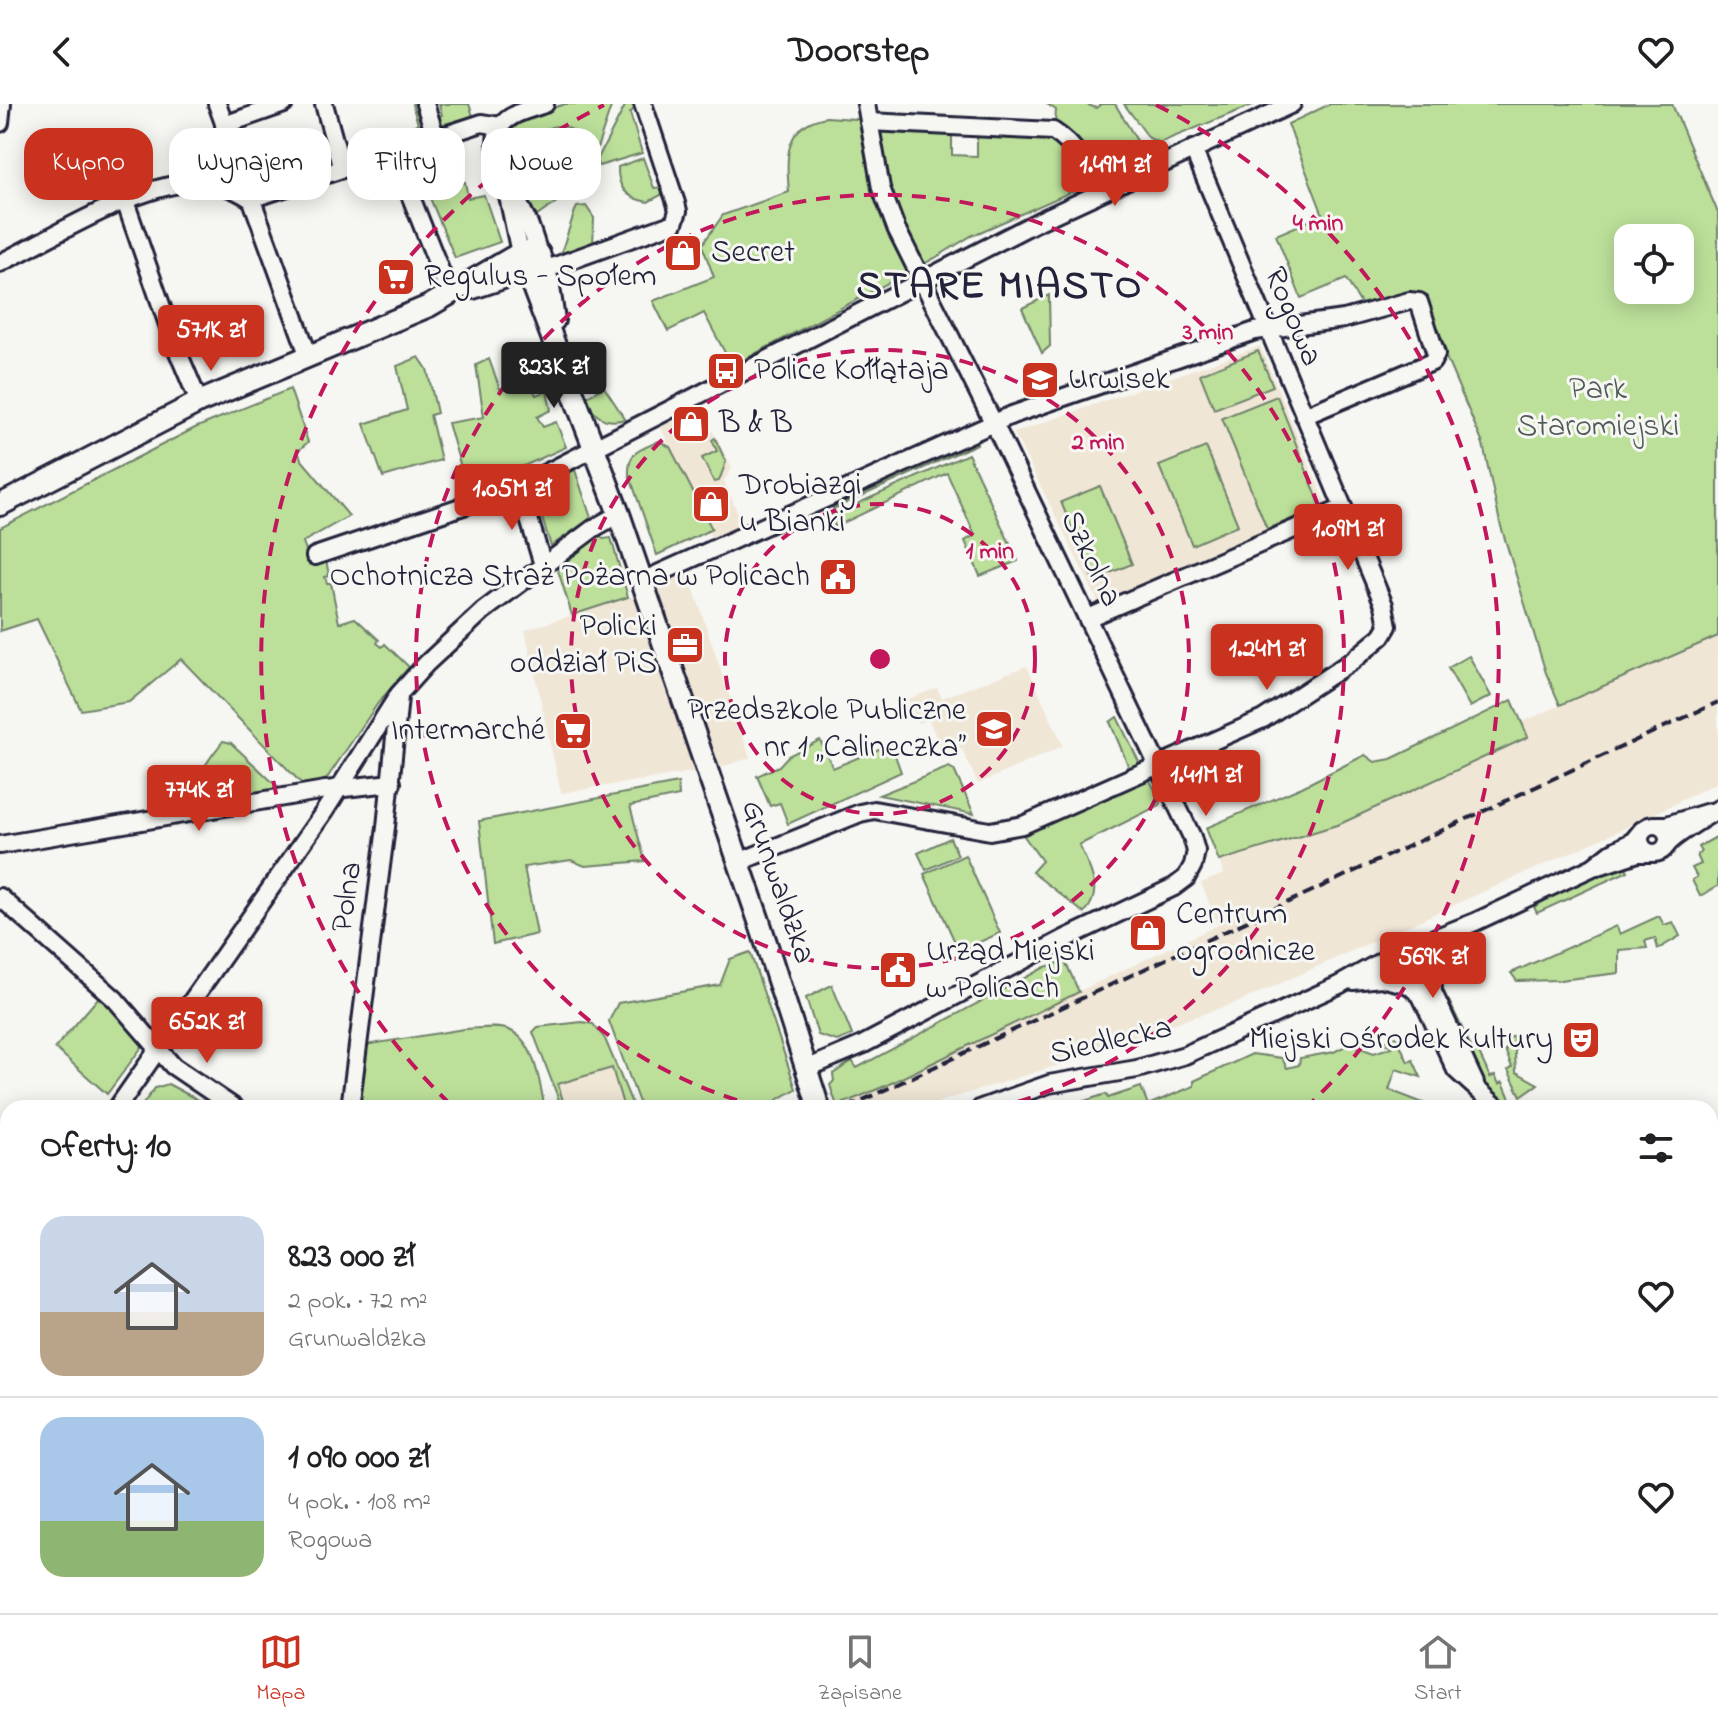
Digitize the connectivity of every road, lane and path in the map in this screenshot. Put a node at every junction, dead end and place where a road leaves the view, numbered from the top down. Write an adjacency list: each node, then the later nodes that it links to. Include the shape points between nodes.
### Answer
1 (2, 104): 11 (street)
2 (217, 104): 12 (street)
3 (284, 104): 12 (street)
4 (324, 104): 19 (street)
5 (425, 104): 15 (street)
6 (545, 104): 13 (street)
7 (643, 104): 26 (street, via 676,203 674,223)
8 (866, 104): 10 (street, Szkolna)
9 (1292, 104): 17 (street)
10 (869, 122): 22 (street, via 1053,131 1074,146); 28 (street, Szkolna, via 884,197)
11 (0, 123)
12 (224, 125): 14 (street)
13 (500, 126): 16 (street, via 482,123); 26 (street, Grunwaldzka, via 495,143 530,226)
14 (225, 128)
15 (433, 128)
16 (465, 129)
17 (1193, 149): 22 (street); 30 (street, Rogowa)
18 (347, 167): 19 (street)
19 (342, 169): 20 (street)
20 (331, 173)
21 (169, 189): 25 (street)
22 (1097, 194): 28 (street)
23 (251, 200): 32 (street)
24 (412, 200): 29 (street)
25 (125, 201): 27 (street); 33 (street)
26 (532, 261): 29 (main road); 31 (main road, Grunwaldzka); 31 (main road, Grunwaldzka, via 534,291)
27 (0, 263)
28 (923, 281): 35 (street, Szkolna); 36 (street)
29 (450, 295): 32 (main road)
30 (1267, 329): 34 (street, Rogowa); 34 (street, Rogowa, via 1344,319 1415,300 1422,308 1436,358 1432,362); 35 (street, via 1176,356)
31 (558, 355): 36 (main road, Grunwaldzka)
32 (309, 357): 33 (main road)
33 (199, 402): 38 (main road)
34 (1304, 416): 39 (street, Rogowa)
35 (993, 424): 43 (street); 44 (street, Szkolna)
36 (595, 449): 37 (street); 40 (main road, Grunwaldzka)
37 (519, 486): 41 (street); 42 (street)
38 (0, 505)
39 (1343, 508): 44 (street); 46 (street, Rogowa, via 1388,626 1372,646 1275,711)
40 (619, 514): 42 (street); 43 (main road, Grunwaldzka)
41 (315, 556)
42 (543, 565): 45 (street, via 455,635)
43 (642, 581): 54 (main road, Grunwaldzka)
44 (1088, 618): 46 (street, Szkolna)
45 (399, 694): 47 (street, Polna); 48 (street)
46 (1159, 766): 54 (street, via 1010,829 990,831 874,810); 64 (street, Szkolna, via 1194,842 1193,865 1186,878)
47 (392, 783): 48 (street); 68 (street, Polna)
48 (340, 787): 51 (street); 63 (street)
49 (1716, 810): 50 (street); 52 (street)
50 (1650, 828): 52 (street, via 1667,833); 53 (street, via 1640,843); 55 (street)
51 (0, 845)
52 (1667, 845): 53 (street)
53 (1650, 853): 55 (street)
54 (739, 862): 64 (main road, Grunwaldzka)
55 (1593, 867): 57 (street)
56 (0, 897): 63 (street, via 115,999)
57 (1475, 922): 58 (street); 60 (street, via 1446,947)
58 (1415, 941): 59 (street); 60 (street, via 1431,951)
59 (1395, 949): 61 (street, via 1390,966); 62 (street, Siedlecka)
60 (1433, 971): 61 (street, via 1421,983); 65 (street, via 1434,994)
61 (1405, 984): 62 (street, Siedlecka, via 1381,978); 65 (street, via 1421,996 1455,1068)
62 (1339, 985): 70 (street, Siedlecka, via 1182,1056 1049,1084)
63 (159, 1051): 66 (street); 67 (street)
64 (808, 1068): 69 (main road, Grunwaldzka)
65 (1482, 1095): 71 (street)
66 (123, 1100)
67 (223, 1100)
68 (351, 1100)
69 (817, 1100)
70 (1004, 1100)
71 (1488, 1100)

